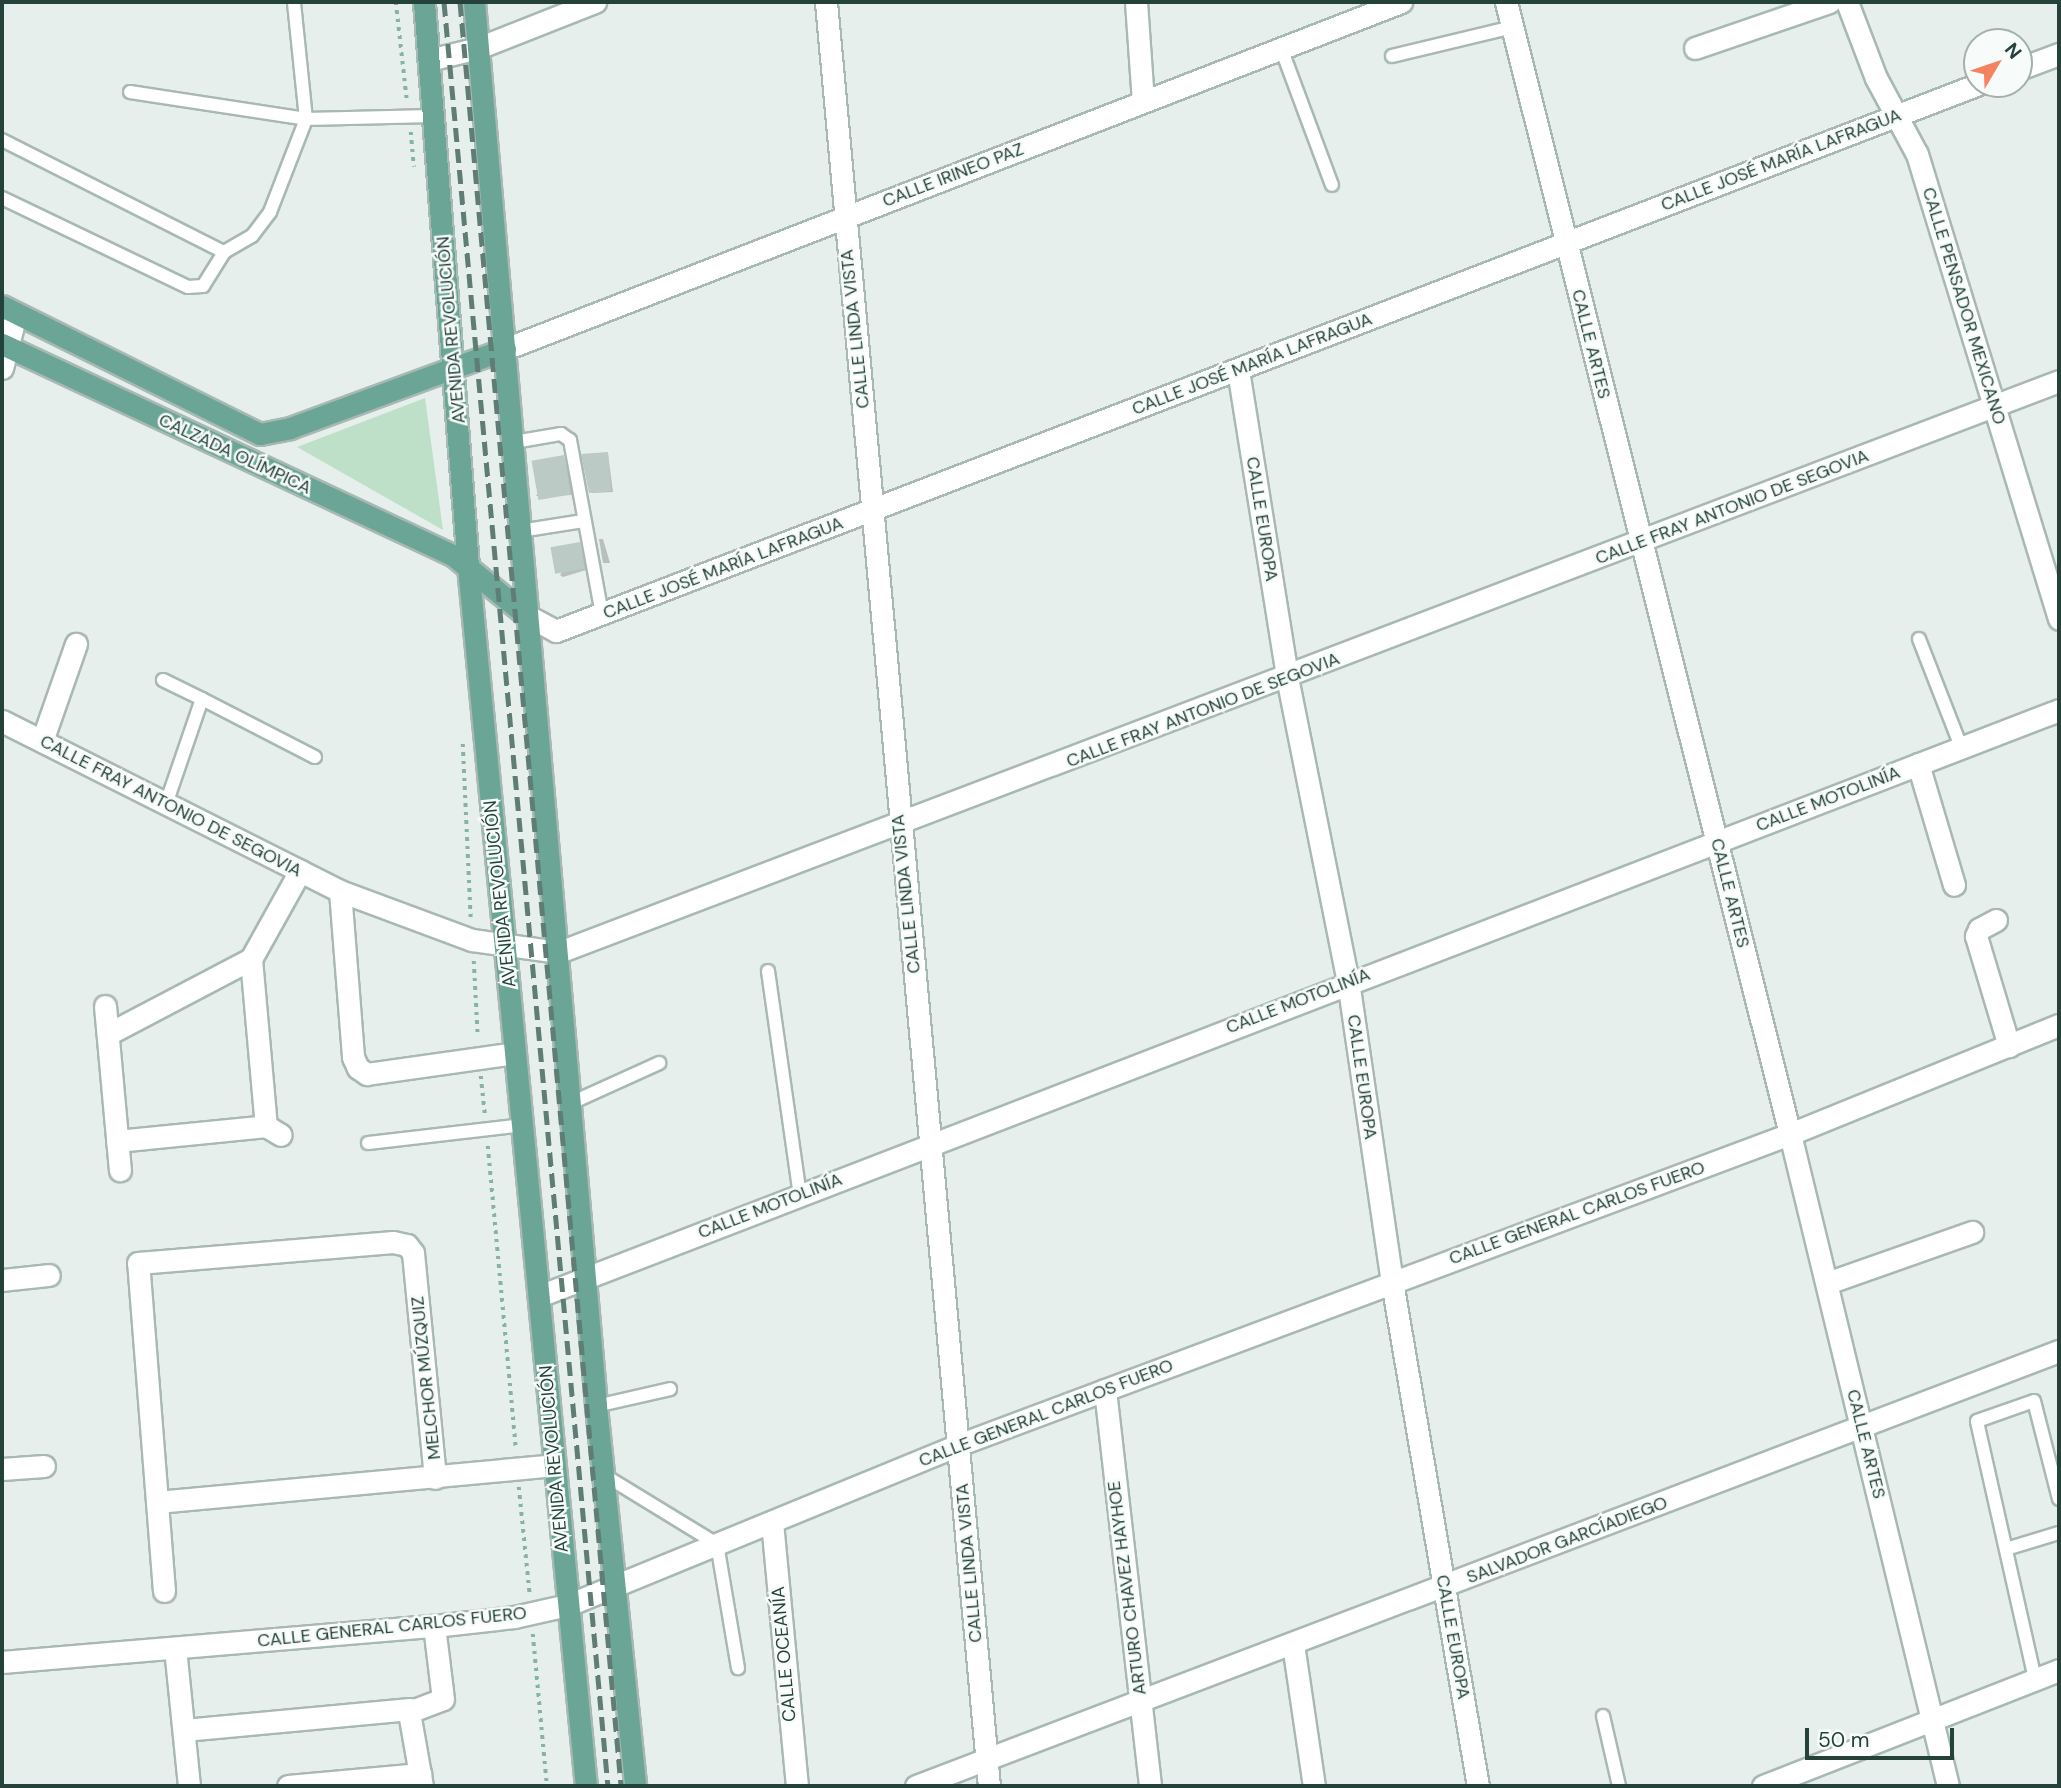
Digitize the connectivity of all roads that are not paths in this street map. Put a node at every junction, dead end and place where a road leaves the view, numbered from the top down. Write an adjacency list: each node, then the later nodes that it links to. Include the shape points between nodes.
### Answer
1 (294, 2): 24 (lane)
2 (424, 2): 17 (main road, AVENIDA REVOLUCIÓN)
3 (474, 2): 12 (main road)
4 (595, 2): 12 (street)
5 (826, 2): 28 (street, CALLE LINDA VISTA)
6 (1136, 2): 21 (street)
7 (1401, 2): 13 (street, CALLE IRINEO PAZ)
8 (1506, 2): 11 (street, CALLE ARTES)
9 (1829, 2): 14 (street)
10 (1847, 2): 22 (street, CALLE PENSADOR MEXICANO, via 1876,78)
11 (1513, 27): 16 (lane); 29 (street, CALLE ARTES)
12 (478, 47): 17 (street); 33 (main road)
13 (1281, 48): 21 (street, CALLE IRINEO PAZ); 26 (lane)
14 (1695, 48)
15 (2059, 54): 18 (street)
16 (1392, 56)
17 (429, 60): 23 (main road, AVENIDA REVOLUCIÓN)
18 (2033, 64)
19 (1963, 90): 22 (street, CALLE JOSÉ MARÍA LAFRAGUA)
20 (130, 92): 24 (lane)
21 (1143, 102): 28 (street, CALLE IRINEO PAZ)
22 (1896, 115): 29 (street, CALLE JOSÉ MARÍA LAFRAGUA); 38 (street, CALLE PENSADOR MEXICANO, via 1917,154)
23 (433, 116): 24 (lane); 35 (main road, AVENIDA REVOLUCIÓN)
24 (306, 119): 30 (lane, via 270,212 252,236)
25 (2, 140): 30 (lane)
26 (1332, 185)
27 (2, 198): 30 (lane, via 194,289 203,286)
28 (844, 217): 33 (street, CALLE IRINEO PAZ); 40 (street, CALLE LINDA VISTA)
29 (1566, 244): 36 (street, CALLE JOSÉ MARÍA LAFRAGUA); 43 (street, CALLE ARTES)
30 (224, 252)
31 (9, 310): 32 (street); 35 (main road, CALZADA OLÍMPICA, via 260,435)
32 (4, 345): 34 (street); 44 (main road, CALZADA OLÍMPICA)
33 (505, 349): 35 (main road, CALZADA OLÍMPICA); 39 (main road)
34 (2, 368)
35 (454, 368): 44 (main road, AVENIDA REVOLUCIÓN)
36 (1238, 370): 40 (street, CALLE JOSÉ MARÍA LAFRAGUA); 50 (street, CALLE EUROPA)
37 (2059, 381): 38 (street, CALLE FRAY ANTONIO DE SEGOVIA)
38 (1994, 406): 43 (street, CALLE FRAY ANTONIO DE SEGOVIA); 47 (street, CALLE PENSADOR MEXICANO)
39 (514, 442): 41 (lane, via 568,437); 42 (main road)
40 (873, 510): 45 (street, CALLE JOSÉ MARÍA LAFRAGUA); 60 (street, CALLE LINDA VISTA)
41 (583, 521): 42 (lane); 45 (lane)
42 (520, 531): 46 (main road)
43 (1640, 542): 50 (street, CALLE FRAY ANTONIO DE SEGOVIA); 61 (street, CALLE ARTES)
44 (468, 566): 46 (main road, CALZADA OLÍMPICA); 66 (main road, AVENIDA REVOLUCIÓN)
45 (602, 614): 46 (street, CALLE JOSÉ MARÍA LAFRAGUA, via 556,631)
46 (526, 615): 67 (main road)
47 (2059, 619)
48 (1919, 639): 56 (lane)
49 (76, 644): 55 (street)
50 (1287, 677): 60 (street, CALLE FRAY ANTONIO DE SEGOVIA); 70 (street, CALLE EUROPA)
51 (163, 680): 52 (lane)
52 (202, 699): 57 (lane); 59 (lane)
53 (2059, 710): 56 (street, CALLE MOTOLINÍA)
54 (2, 720): 55 (street, CALLE FRAY ANTONIO DE SEGOVIA)
55 (42, 741): 59 (street, CALLE FRAY ANTONIO DE SEGOVIA)
56 (1961, 747): 58 (street, CALLE MOTOLINÍA)
57 (315, 757)
58 (1918, 764): 61 (street, CALLE MOTOLINÍA); 63 (street)
59 (166, 804): 62 (street, CALLE FRAY ANTONIO DE SEGOVIA)
60 (899, 826): 67 (street, CALLE FRAY ANTONIO DE SEGOVIA); 82 (street, CALLE LINDA VISTA)
61 (1717, 841): 70 (street, CALLE MOTOLINÍA); 79 (street, CALLE ARTES)
62 (300, 871): 64 (street, CALLE FRAY ANTONIO DE SEGOVIA); 68 (street)
63 (1954, 885)
64 (340, 891): 66 (street, CALLE FRAY ANTONIO DE SEGOVIA, via 472,940); 75 (street, via 358,1068 367,1074)
65 (1996, 920): 74 (street, via 1979,929 1976,936)
66 (505, 944): 67 (street, CALLE FRAY ANTONIO DE SEGOVIA); 75 (main road, AVENIDA REVOLUCIÓN)
67 (559, 953): 77 (main road)
68 (251, 959): 73 (street); 80 (street, via 274,1131)
69 (768, 971): 84 (lane)
70 (1348, 981): 82 (street, CALLE MOTOLINÍA); 89 (street, CALLE EUROPA)
71 (105, 1006): 73 (street)
72 (2059, 1025): 74 (street, CALLE GENERAL CARLOS FUERO)
73 (108, 1034): 80 (street)
74 (2009, 1046): 79 (street, CALLE GENERAL CARLOS FUERO)
75 (515, 1053): 78 (main road, AVENIDA REVOLUCIÓN)
76 (659, 1063): 77 (lane)
77 (571, 1103): 87 (main road)
78 (524, 1125): 81 (lane); 91 (main road, AVENIDA REVOLUCIÓN)
79 (1790, 1134): 89 (street, CALLE GENERAL CARLOS FUERO); 90 (street, CALLE ARTES)
80 (117, 1141): 83 (street)
81 (368, 1143)
82 (931, 1144): 84 (street, CALLE MOTOLINÍA); 97 (street, CALLE LINDA VISTA)
83 (120, 1170)
84 (800, 1195): 87 (street, CALLE MOTOLINÍA)
85 (1972, 1233): 90 (street)
86 (49, 1275): 88 (street)
87 (587, 1278): 91 (street, CALLE MOTOLINÍA); 95 (main road)
88 (2, 1280)
89 (1392, 1282): 94 (street, CALLE GENERAL CARLOS FUERO); 109 (street, CALLE EUROPA)
90 (1827, 1283): 96 (street, CALLE ARTES)
91 (538, 1296): 98 (main road, AVENIDA REVOLUCIÓN)
92 (2059, 1351): 96 (street, SALVADOR GARCÍADIEGO)
93 (670, 1389): 95 (lane)
94 (1105, 1390): 97 (street, CALLE GENERAL CARLOS FUERO); 120 (street, ARTURO CHAVEZ HAYHOE)
95 (596, 1406): 101 (main road)
96 (1862, 1426): 109 (street, SALVADOR GARCÍADIEGO); 123 (street, CALLE ARTES)
97 (958, 1445): 105 (street, CALLE GENERAL CARLOS FUERO); 125 (street, CALLE LINDA VISTA)
98 (554, 1465): 102 (street, MELCHOR MÚZQUIZ); 112 (main road, AVENIDA REVOLUCIÓN)
99 (44, 1466): 100 (street)
100 (2, 1469)
101 (604, 1475): 107 (lane); 110 (main road)
102 (435, 1478): 104 (street); 104 (street, MELCHOR MÚZQUIZ, via 414,1253 407,1245 393,1242 138,1263)
103 (2059, 1499): 108 (lane, via 2034,1401 1977,1421)
104 (157, 1502): 111 (street)
105 (772, 1522): 107 (street, CALLE GENERAL CARLOS FUERO); 131 (street, CALLE OCEANÍA)
106 (2059, 1533): 108 (lane)
107 (717, 1544): 110 (street, CALLE GENERAL CARLOS FUERO); 117 (lane)
108 (2006, 1549): 119 (lane)
109 (1444, 1587): 114 (street, SALVADOR GARCÍADIEGO); 136 (street, CALLE EUROPA)
110 (615, 1588): 112 (street, CALLE GENERAL CARLOS FUERO); 130 (main road)
111 (164, 1591)
112 (568, 1605): 113 (street, CALLE GENERAL CARLOS FUERO); 129 (main road, AVENIDA REVOLUCIÓN)
113 (434, 1626): 115 (street, CALLE GENERAL CARLOS FUERO); 121 (street, via 443,1699)
114 (1293, 1644): 120 (street, SALVADOR GARCÍADIEGO); 135 (street)
115 (175, 1648): 116 (street, CALLE GENERAL CARLOS FUERO); 124 (street)
116 (2, 1662)
117 (738, 1668)
118 (2059, 1670): 119 (street)
119 (2035, 1679): 123 (street)
120 (1140, 1701): 125 (street, SALVADOR GARCÍADIEGO); 134 (street, ARTURO CHAVEZ HAYHOE)
121 (410, 1709): 124 (street); 126 (street)
122 (1603, 1716): 137 (lane)
123 (1932, 1719): 138 (street); 139 (street, CALLE ARTES)
124 (184, 1730): 127 (street)
125 (986, 1759): 132 (street, SALVADOR GARCÍADIEGO); 133 (street, CALLE LINDA VISTA)
126 (421, 1780): 128 (street)
127 (190, 1786)
128 (288, 1786)
129 (586, 1786)
130 (635, 1786)
131 (797, 1786)
132 (916, 1786)
133 (989, 1786)
134 (1150, 1786)
135 (1314, 1786)
136 (1478, 1786)
137 (1619, 1786)
138 (1763, 1786)
139 (1948, 1786)

